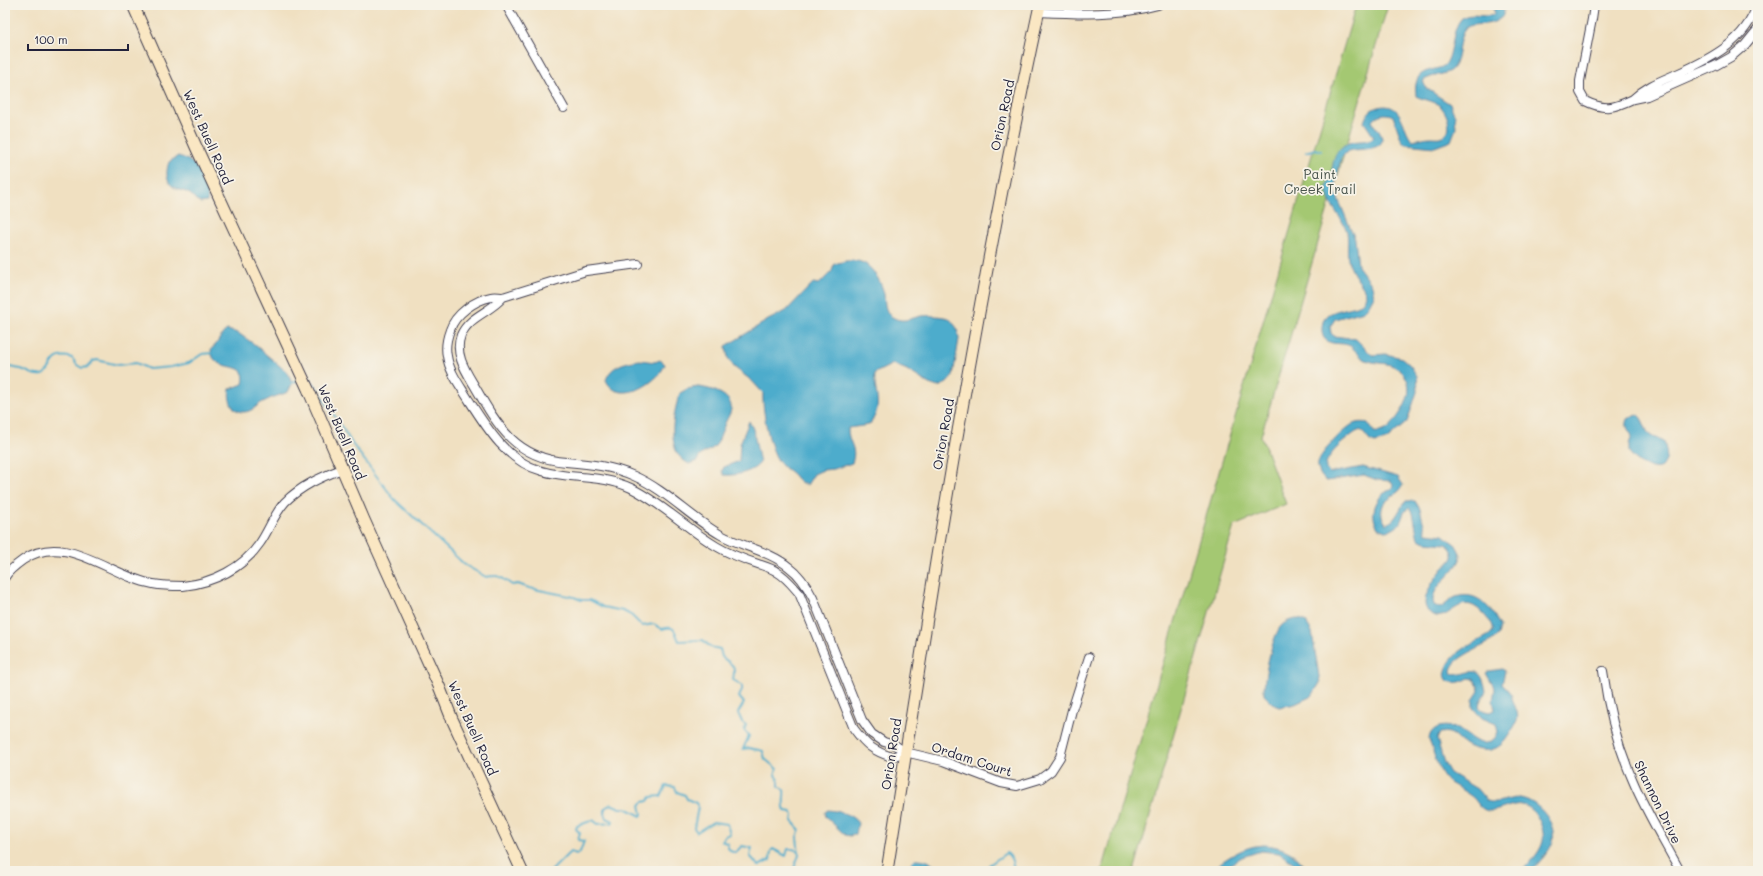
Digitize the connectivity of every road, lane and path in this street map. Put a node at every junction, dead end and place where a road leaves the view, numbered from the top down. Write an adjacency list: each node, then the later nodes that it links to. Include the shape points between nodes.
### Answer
1 (133, 5): 14 (street, West Buell Road)
2 (506, 5): 9 (street)
3 (1158, 5): 6 (street, via 1129,12 1089,15)
4 (1594, 5): 8 (street, via 1580,92 1585,101 1603,108)
5 (1757, 7): 8 (street, via 1746,28 1721,51 1698,65 1644,88)
6 (1039, 8): 28 (street, Orion Road, via 991,245)
7 (1758, 29): 8 (street, via 1731,57 1647,96)
8 (1634, 99)
9 (564, 108)
10 (638, 264): 11 (street, via 586,270)
11 (503, 297): 12 (street, via 496,305 469,323 461,335 459,346 460,359); 13 (street, via 491,297 464,310 456,318 448,336 446,352 450,368)
12 (490, 413): 13 (street); 15 (street, via 501,429 534,455)
13 (481, 419): 16 (street, via 506,450 530,467 543,472)
14 (342, 469): 19 (street, via 296,492 284,503 251,554 224,575 211,581 183,586 152,584 76,554 58,550 40,551 28,556); 29 (street, West Buell Road)
15 (616, 469): 16 (street); 17 (street, via 654,487)
16 (615, 482): 18 (street, via 650,498)
17 (700, 521): 18 (street); 20 (street, via 734,542 772,556 789,567)
18 (693, 530): 21 (street, via 731,554 776,571 791,584)
19 (5, 577)
20 (811, 594): 21 (street); 24 (street)
21 (801, 598): 25 (street)
22 (1089, 657): 28 (street, Ordam Court, via 1060,757 1051,771 1040,779 1017,786 1001,783 943,761)
23 (1604, 671): 31 (street, Shannon Drive, via 1610,710 1624,759 1633,782)
24 (855, 702): 25 (street); 26 (street, via 862,720)
25 (844, 706): 27 (street, via 854,729)
26 (876, 736): 27 (street); 28 (street)
27 (870, 747): 28 (street, via 892,758)
28 (905, 752): 30 (street, Orion Road)
29 (522, 871)
30 (887, 871)
31 (1680, 871)

